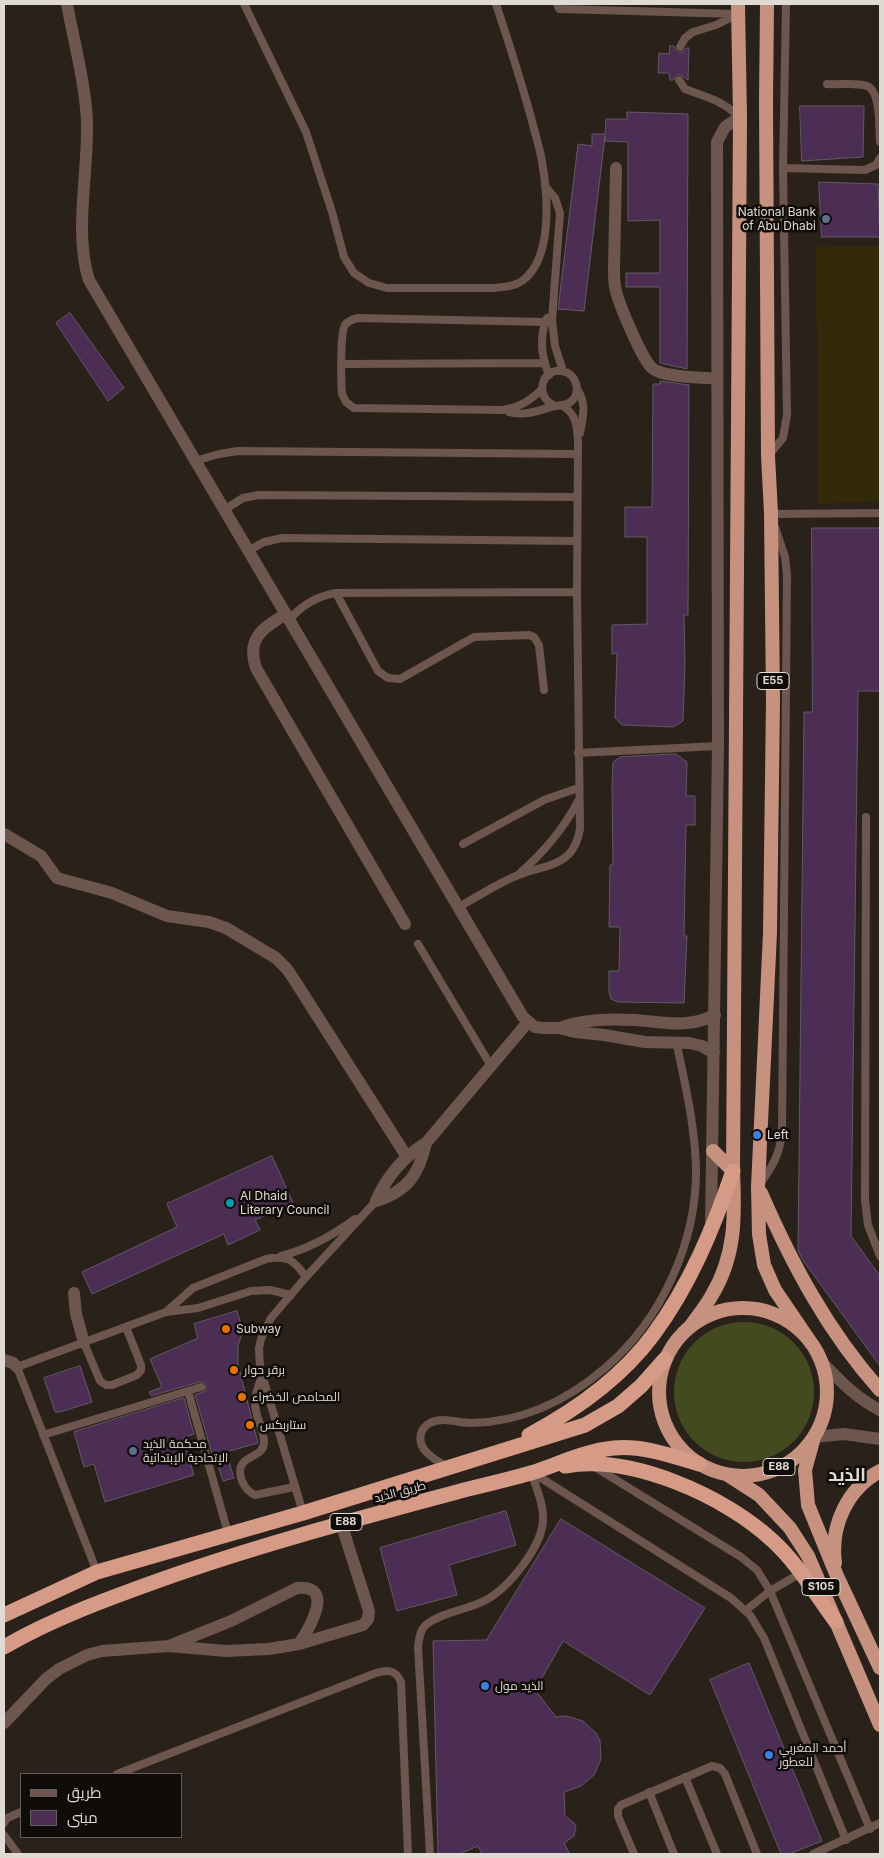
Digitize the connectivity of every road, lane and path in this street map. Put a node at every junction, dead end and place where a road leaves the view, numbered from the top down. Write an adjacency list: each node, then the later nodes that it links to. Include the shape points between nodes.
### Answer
1 (67, 4): 31 (street, via 86,110 82,243 85,268 95,292)
2 (244, 4): 16 (lane, via 306,132 344,257 354,273 369,283 387,288 493,288 521,282 539,259 546,227)
3 (496, 4): 16 (lane, via 520,79 542,161)
4 (557, 4): 7 (lane, via 559,9)
5 (767, 4): 30 (highway, E55)
6 (786, 4): 15 (lane)
7 (736, 7): 8 (lane, via 716,25 693,32); 11 (highway)
8 (680, 47)
9 (679, 80): 11 (lane, via 684,89 725,104)
10 (827, 84): 12 (lane, via 864,85 872,89 876,97)
11 (740, 117): 23 (street, via 725,128 717,142); 63 (highway)
12 (880, 142)
13 (880, 158): 15 (lane, via 876,165 865,170)
14 (616, 168): 23 (street, via 615,287 646,359 652,368 663,373)
15 (783, 168): 30 (lane, via 787,415 783,438)
16 (545, 186): 17 (lane, via 555,198 561,220)
17 (553, 307): 18 (lane); 21 (lane, via 552,333)
18 (545, 322): 19 (lane); 20 (lane, via 353,319 343,330)
19 (544, 363): 20 (lane); 22 (lane)
20 (342, 364): 27 (lane, via 342,394 354,408)
21 (563, 371): 22 (lane); 25 (lane, via 571,375)
22 (548, 374): 24 (lane)
23 (717, 379): 42 (street)
24 (542, 389): 26 (lane, via 548,402); 27 (lane, via 517,408)
25 (577, 389): 26 (lane, via 570,403); 28 (lane, via 585,408)
26 (559, 406): 27 (lane, via 534,413); 28 (lane, via 574,416)
27 (502, 410)
28 (578, 442): 29 (lane)
29 (578, 454): 31 (lane, via 238,451); 32 (lane)
30 (768, 456): 34 (highway, E55)
31 (195, 461): 33 (street)
32 (577, 497): 33 (lane, via 259,495 243,498); 36 (lane)
33 (224, 510): 37 (street)
34 (771, 513): 35 (lane); 64 (highway, E55, via 770,933); 64 (lane, via 787,575 782,1132 775,1162)
35 (880, 513)
36 (577, 541): 37 (lane, via 282,538 264,542); 38 (lane)
37 (248, 551): 40 (street)
38 (577, 592): 39 (lane); 43 (lane)
39 (336, 593): 40 (lane, via 307,603); 41 (lane, via 378,671 388,678 406,677 474,637 525,635 534,638 539,645)
40 (288, 617): 50 (street); 51 (street, via 260,631 253,649 256,668)
41 (544, 690)
42 (718, 746): 43 (lane); 53 (street)
43 (578, 753): 44 (lane)
44 (578, 788): 45 (lane); 48 (lane, via 544,800)
45 (579, 799): 49 (lane, via 547,848); 49 (lane, via 580,829 574,849 558,862)
46 (866, 817): 67 (lane, via 865,1200 868,1225)
47 (4, 834): 62 (street, via 41,856 57,878 112,893 167,916 218,924 276,958 295,981)
48 (463, 844)
49 (517, 875): 50 (lane)
50 (459, 907): 54 (street)
51 (405, 924)
52 (418, 944): 59 (lane)
53 (715, 1015): 55 (street, via 698,1022); 58 (street)
54 (528, 1022): 56 (street, via 535,1027); 59 (street)
55 (675, 1024): 56 (street, via 603,1020 581,1021); 57 (street)
56 (558, 1028): 57 (street, via 629,1041)
57 (676, 1041): 58 (street, via 702,1046); 92 (lane, via 691,1121 695,1188 683,1248 658,1305 634,1340 604,1369 547,1406 522,1416 496,1421 435,1420 429,1423 421,1435 423,1450)
58 (714, 1053): 61 (street)
59 (491, 1066): 60 (street)
60 (426, 1143): 62 (street); 65 (street, via 422,1162 411,1180 396,1193)
61 (713, 1151): 63 (highway); 66 (street)
62 (407, 1156): 65 (street, via 392,1172)
63 (733, 1171): 66 (highway); 74 (highway, via 735,1214 730,1253 712,1296)
64 (758, 1186): 76 (highway, E55, via 759,1234 764,1265 784,1304); 83 (highway, via 817,1305)
65 (374, 1204): 68 (lane, via 322,1241); 69 (lane)
66 (710, 1233): 89 (highway, via 696,1266 663,1320 626,1365 596,1393 559,1419)
67 (880, 1256)
68 (276, 1257): 69 (lane, via 297,1264); 72 (lane, via 201,1284)
69 (306, 1276): 71 (lane)
70 (74, 1293): 75 (street)
71 (291, 1294): 72 (lane, via 251,1290 198,1308); 81 (lane, via 271,1318 261,1339 259,1358)
72 (166, 1312): 73 (lane)
73 (126, 1327): 75 (lane); 75 (lane, via 140,1370 137,1375 112,1385 100,1381)
74 (690, 1327): 76 (highway, E88, via 706,1316 744,1308 782,1318); 77 (highway, E88)
75 (84, 1343): 80 (lane)
76 (811, 1343): 79 (highway, E88)
77 (665, 1359): 89 (highway, طريق الذيد / E88, via 618,1406 585,1425); 91 (highway, E88, via 659,1400 665,1422 673,1439 686,1455)
78 (4, 1360): 80 (street)
79 (821, 1361): 85 (street, via 844,1384); 87 (highway, E88, via 826,1380 826,1400)
80 (17, 1367): 86 (lane)
81 (262, 1375): 96 (lane); 96 (lane, via 255,1407 264,1444 261,1450 243,1461 240,1466 242,1480 246,1489 255,1494)
82 (201, 1387): 84 (lane)
83 (880, 1390)
84 (188, 1391): 86 (lane); 99 (lane)
85 (880, 1410)
86 (43, 1435): 100 (lane)
87 (814, 1437): 88 (street, via 844,1434); 95 (highway, E88, via 785,1464 767,1472 747,1476); 102 (highway, S105, via 805,1470 808,1505)
88 (880, 1439)
89 (497, 1452): 92 (highway, طريق الذيد / E88)
90 (590, 1464): 94 (highway); 101 (highway, via 633,1470 672,1481 714,1499 773,1540); 103 (lane, via 742,1557 757,1570)
91 (699, 1464): 94 (highway, طريق الذيد / E88, via 665,1453 615,1448 578,1455); 95 (highway, E88)
92 (447, 1467): 97 (highway, طريق الذيد / E88)
93 (880, 1471): 102 (highway, via 861,1484 842,1509 833,1551)
94 (531, 1472): 98 (highway, طريق الذيد / E88); 104 (lane, via 730,1598); 124 (lane, via 542,1506 543,1521 540,1535 515,1575 486,1600 436,1619 419,1635)
95 (727, 1474): 106 (highway, S105, via 759,1495 790,1528 808,1556)
96 (294, 1486): 97 (lane)
97 (303, 1513): 99 (highway, طريق الذيد / E88)
98 (341, 1523): 107 (street, via 369,1611 368,1619 356,1628); 109 (highway, طريق الذيد / E88, via 216,1560 128,1591)
99 (228, 1533): 100 (highway, طريق الذيد / E88)
100 (96, 1572): 105 (highway, طريق الذيد / E88)
101 (801, 1574): 103 (lane); 106 (highway)
102 (837, 1576): 110 (highway, S105)
103 (770, 1591): 104 (lane); 119 (lane)
104 (745, 1611): 121 (lane, via 764,1638)
105 (4, 1615)
106 (836, 1622): 112 (highway, S105)
107 (299, 1644): 108 (street, via 226,1651); 108 (street, via 312,1624 318,1603 316,1594 304,1587)
108 (169, 1646): 111 (street, via 102,1651 72,1661 46,1679)
109 (4, 1648)
110 (880, 1668)
111 (4, 1723)
112 (880, 1725)
113 (120, 1773): 123 (lane, via 388,1670 394,1672 401,1682)
114 (685, 1777): 115 (lane); 127 (lane); 128 (lane, via 712,1766 723,1771)
115 (649, 1792): 125 (lane, via 621,1805 617,1812); 126 (lane)
116 (20, 1812): 117 (lane, via 7,1818)
117 (4, 1823)
118 (880, 1823): 119 (lane)
119 (870, 1829): 121 (lane)
120 (4, 1836): 122 (lane)
121 (846, 1840): 129 (lane)
122 (18, 1854)
123 (408, 1854)
124 (430, 1854)
125 (634, 1854)
126 (674, 1854)
127 (716, 1854)
128 (757, 1854)
129 (813, 1854)

